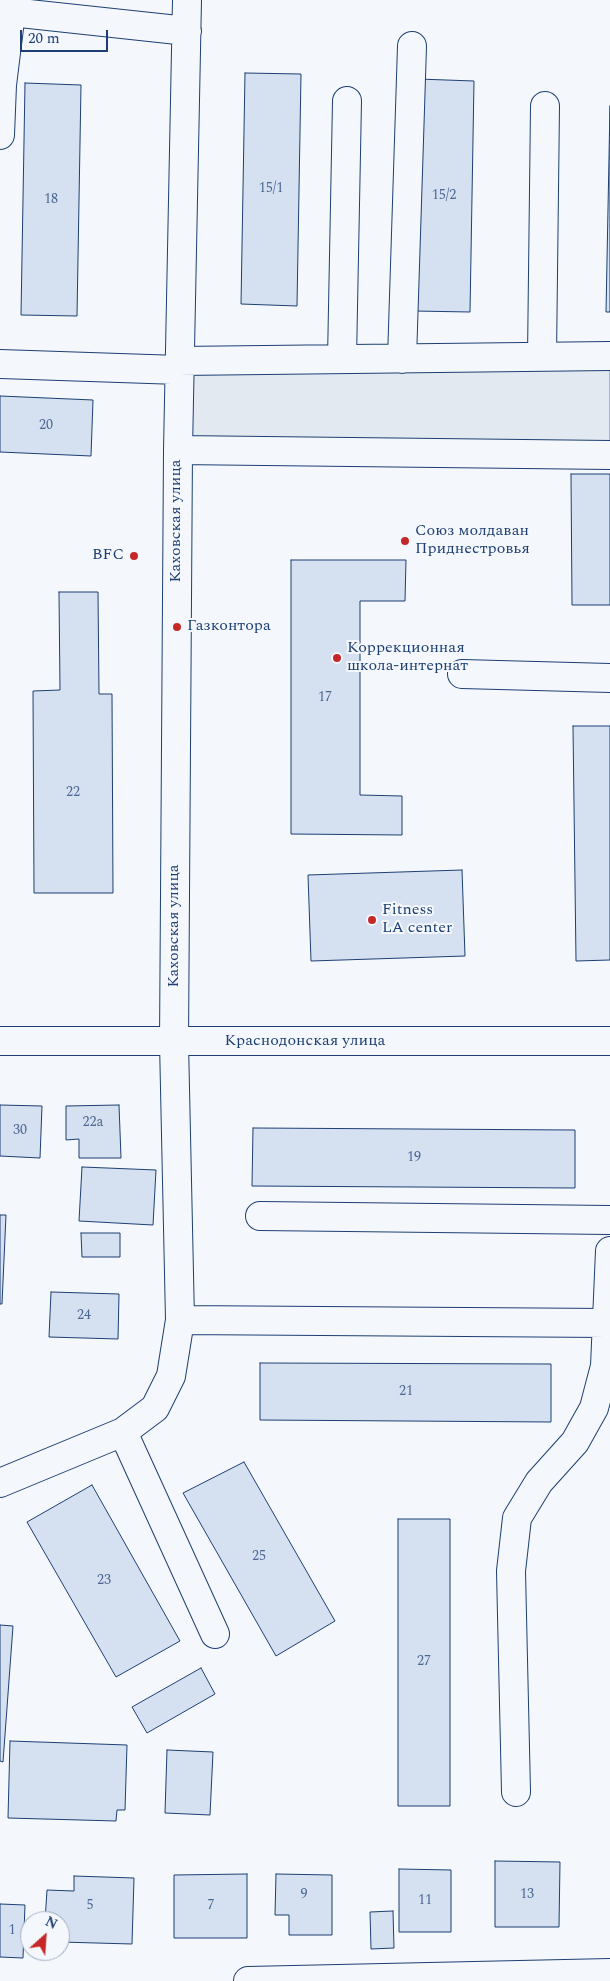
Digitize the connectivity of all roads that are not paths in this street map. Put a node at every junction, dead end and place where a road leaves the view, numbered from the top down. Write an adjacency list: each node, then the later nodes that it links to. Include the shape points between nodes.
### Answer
1 (187, 0): 3 (street, Каховская улица)
2 (7, 6): 3 (street); 7 (street)
3 (187, 32): 13 (street, Каховская улица)
4 (412, 46): 10 (street)
5 (347, 102): 11 (street)
6 (545, 106): 9 (street)
7 (0, 135)
8 (610, 356): 9 (street)
9 (542, 357): 10 (street)
10 (402, 359): 11 (street)
11 (342, 360): 13 (street)
12 (0, 364): 13 (street)
13 (179, 366): 14 (street, Каховская улица)
14 (178, 450): 15 (street); 20 (street, Каховская улица)
15 (610, 455)
16 (462, 674): 17 (street)
17 (610, 678)
18 (0, 1041): 20 (street, Краснодонская улица)
19 (610, 1041): 20 (street, Краснодонская улица)
20 (174, 1042): 24 (street, Каховская улица)
21 (260, 1216): 22 (street)
22 (610, 1220)
23 (610, 1251): 25 (street)
24 (180, 1320): 25 (street); 26 (street, Каховская улица, via 170,1376 155,1408)
25 (607, 1323): 29 (street, via 605,1366 594,1408 575,1442 539,1482 518,1518 511,1571)
26 (123, 1432): 27 (street, Каховская улица); 28 (street)
27 (0, 1483)
28 (215, 1634)
29 (516, 1792)
30 (610, 1973): 31 (street)
31 (248, 1981)

